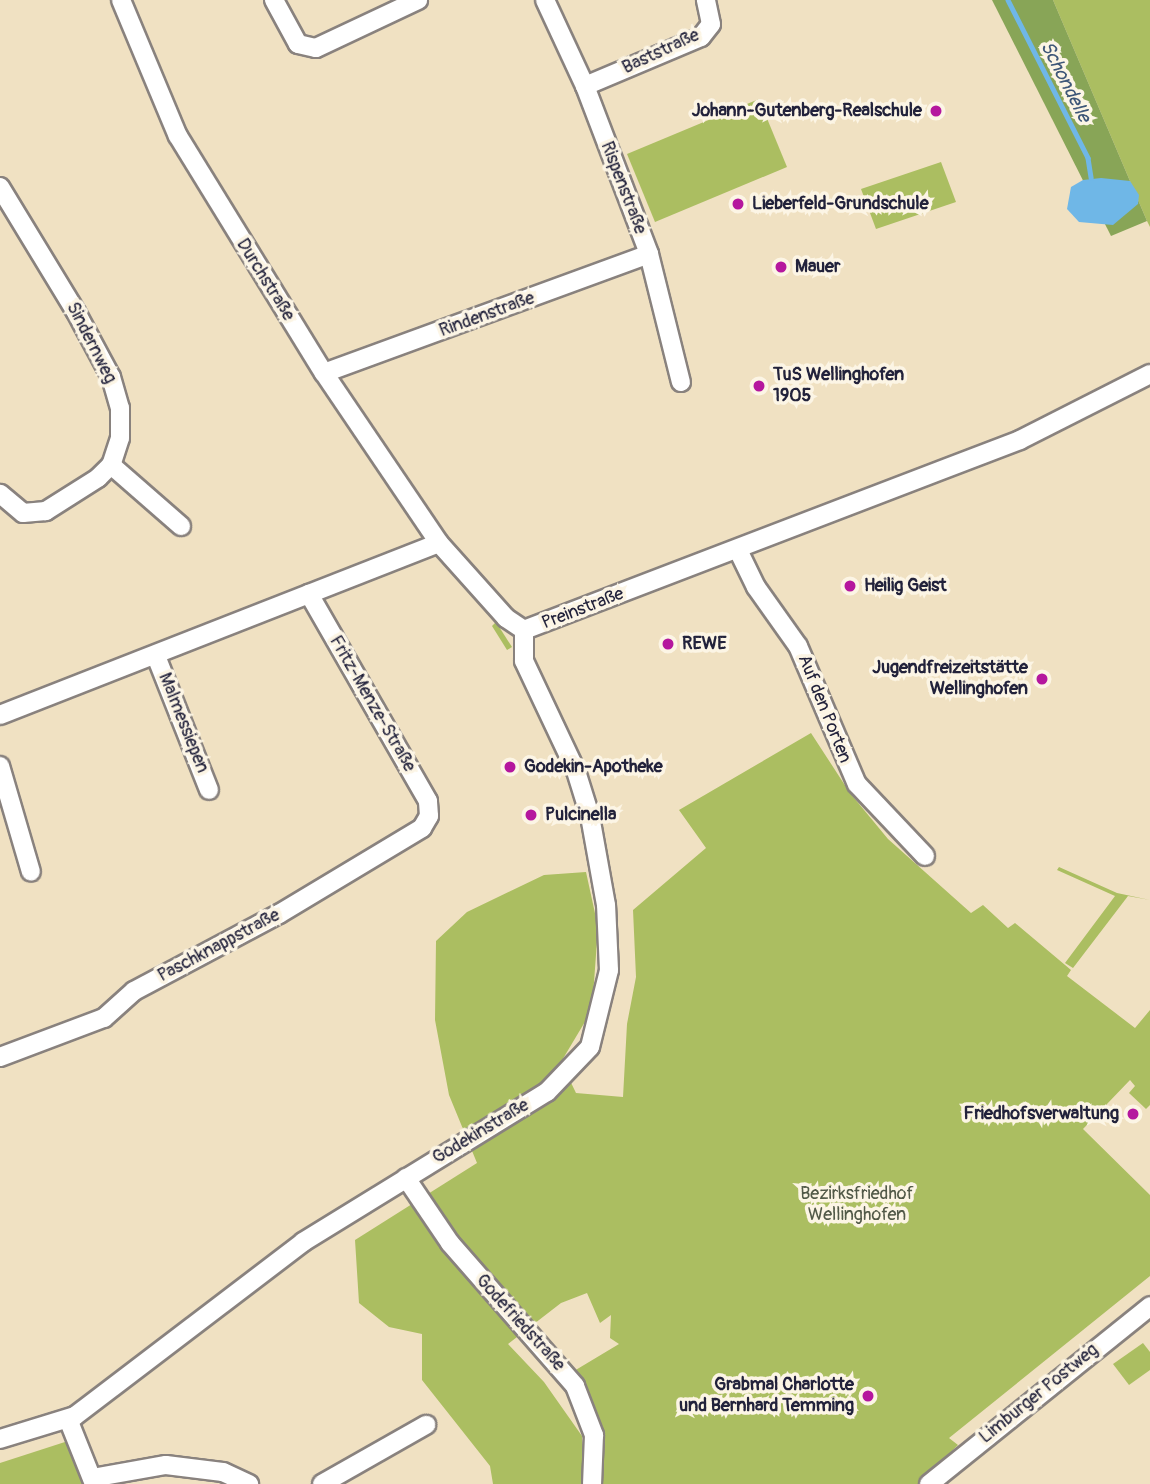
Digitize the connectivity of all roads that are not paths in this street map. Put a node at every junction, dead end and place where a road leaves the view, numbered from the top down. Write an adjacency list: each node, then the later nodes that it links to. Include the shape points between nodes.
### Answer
1 (121, 0): 9 (street, Durchstraße, via 184,147)
2 (274, 0): 3 (street, via 298,44 316,48)
3 (418, 0)
4 (545, 0): 6 (street, Rispenstraße)
5 (706, 0): 6 (street, Baststraße, via 711,24 701,37)
6 (585, 86): 8 (street, Rispenstraße)
7 (0, 187): 12 (street, Sindernweg, via 111,377 121,408 120,438)
8 (649, 254): 9 (street, Rindenstraße); 11 (street, Rispenstraße)
9 (324, 373): 15 (street, Durchstraße)
10 (1150, 374): 16 (street, Preinstraße, via 1020,440)
11 (681, 382)
12 (111, 465): 13 (street, via 46,511 23,513); 14 (street)
13 (0, 494)
14 (181, 526)
15 (439, 543): 17 (street); 18 (street, Preinstraße, via 506,618)
16 (738, 550): 18 (street, Preinstraße); 24 (street, Auf den Porten, via 756,587 798,646 857,784)
17 (309, 594): 19 (street); 23 (street, Fritz-Menze-Straße, via 428,801)
18 (524, 630): 27 (street, Godekinstraße, via 524,661 576,771 590,817 607,914 609,970 590,1047 547,1092)
19 (156, 656): 20 (street); 22 (street, Malmessiepen)
20 (0, 715)
21 (0, 766): 25 (street)
22 (209, 790)
23 (429, 816): 26 (street, Paschknappstraße, via 422,828 354,871 134,991 104,1018)
24 (925, 856)
25 (31, 872)
26 (0, 1057)
27 (406, 1178): 29 (street, Godekinstraße, via 303,1242); 35 (street, Godefriedstraße, via 458,1253 575,1386 594,1435)
28 (1150, 1306): 36 (street, Limburger Postweg)
29 (68, 1419): 31 (street, Godekinstraße); 32 (street)
30 (426, 1425): 34 (street)
31 (0, 1439)
32 (93, 1481): 33 (street, via 166,1465 223,1472)
33 (249, 1484)
34 (322, 1484)
35 (592, 1484)
36 (929, 1484)

